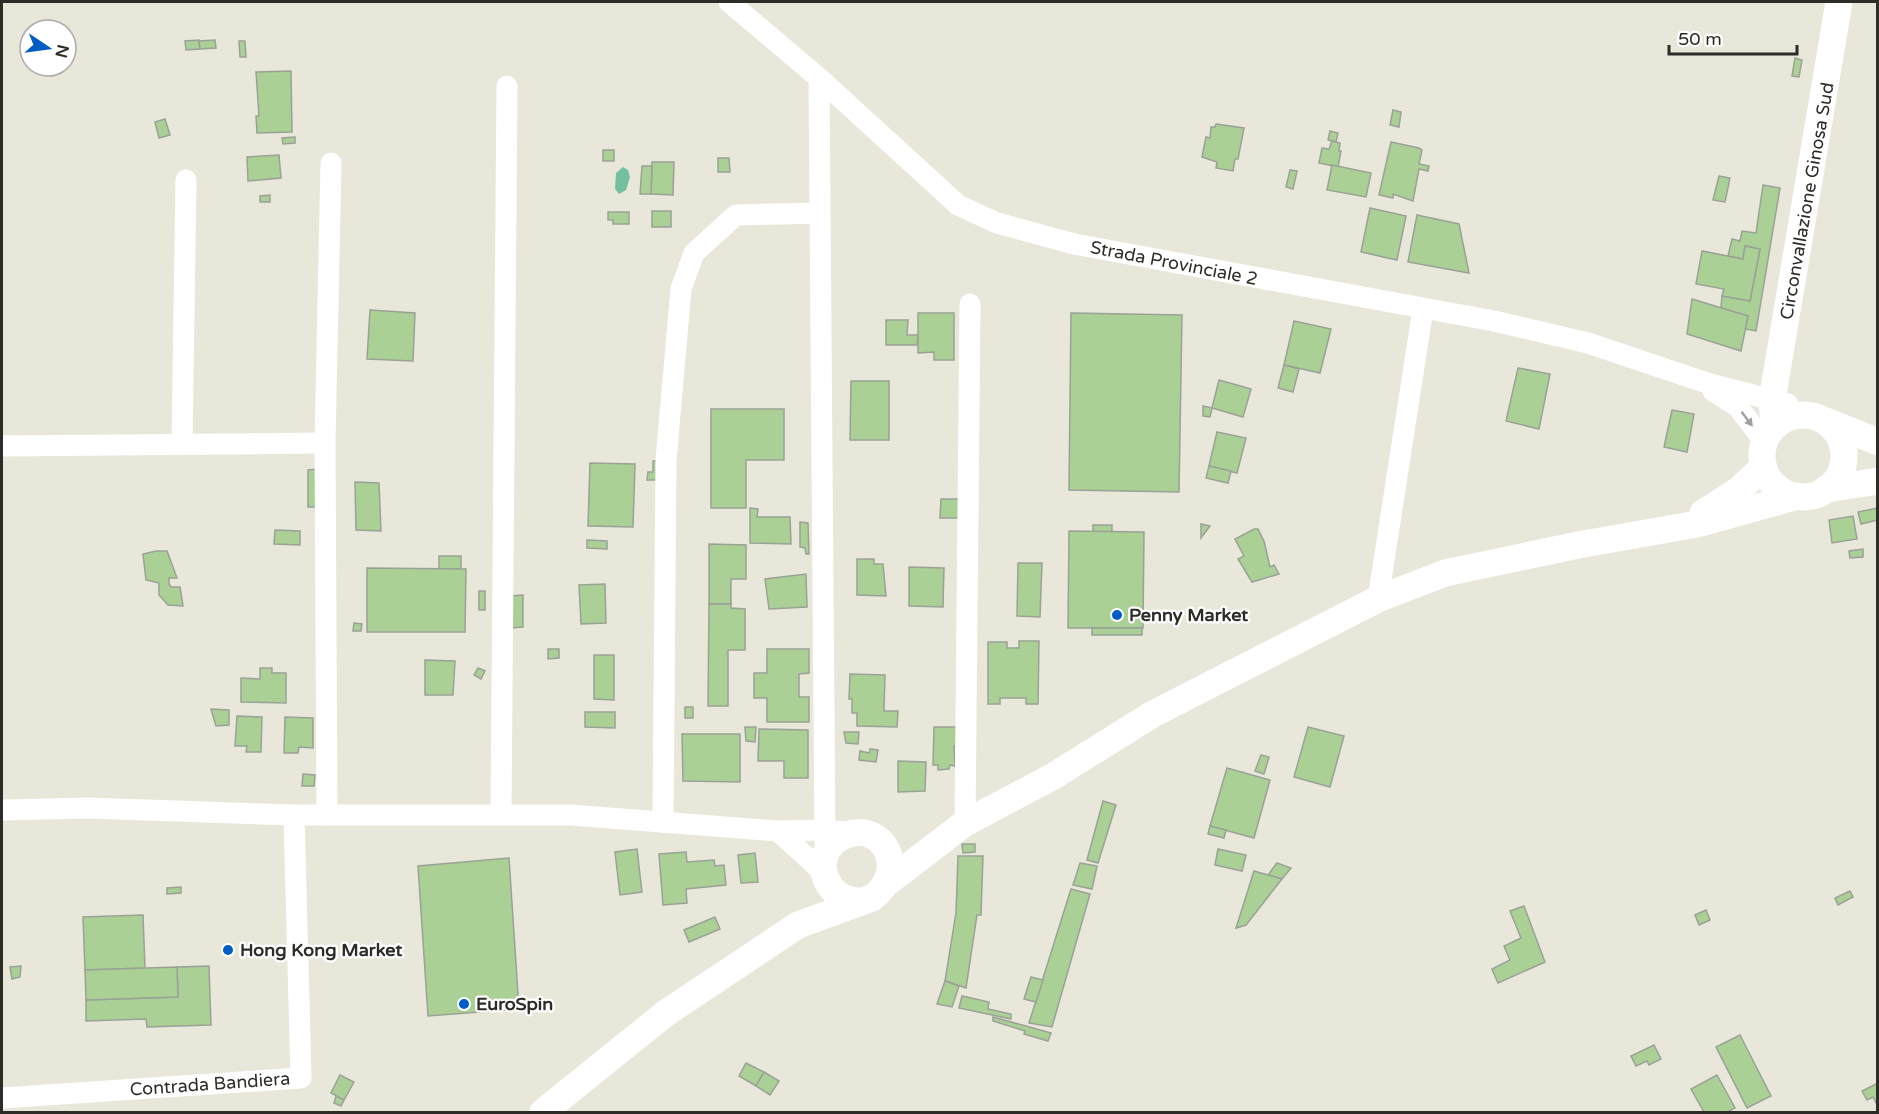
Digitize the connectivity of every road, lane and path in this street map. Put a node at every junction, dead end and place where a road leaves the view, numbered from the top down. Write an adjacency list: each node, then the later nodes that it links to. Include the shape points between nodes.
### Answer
1 (729, 2): 3 (street, Strada Provinciale 2)
2 (1839, 2): 11 (main road, Circonvallazione Ginosa Sud, via 1779,365)
3 (819, 78): 7 (street); 9 (street, Strada Provinciale 2, via 958,205 997,223 1074,244)
4 (507, 86): 22 (street)
5 (331, 163): 13 (street)
6 (186, 180): 14 (street)
7 (819, 213): 25 (street, via 736,215 694,254 681,289 666,460); 30 (street)
8 (970, 304): 26 (street)
9 (1423, 309): 10 (street, Strada Provinciale 2, via 1588,343); 20 (street)
10 (1692, 378): 11 (street); 11 (street, one-way to 11, via 1738,407)
11 (1785, 425): 12 (main road); 17 (main road, via 1835,430 1844,455 1842,468); 18 (main road, via 1776,487); 19 (main road, via 1719,505)
12 (1878, 442)
13 (325, 443): 14 (street); 24 (street)
14 (182, 444): 15 (street)
15 (2, 446)
16 (1878, 481): 17 (main road)
17 (1826, 489): 18 (main road)
18 (1798, 496): 19 (main road)
19 (1672, 528): 20 (main road, via 1445,573)
20 (1378, 599): 26 (main road, via 1153,714 1052,777)
21 (2, 810): 23 (street, via 87,807)
22 (501, 813): 24 (street); 25 (street)
23 (294, 815): 24 (street); 34 (street, Contrada Bandiera, via 301,1078)
24 (327, 815)
25 (663, 822): 27 (street)
26 (965, 823): 29 (main road)
27 (778, 831): 30 (street); 30 (street)
28 (868, 837): 29 (main road); 30 (main road, via 836,841); 31 (main road, via 886,849 891,860)
29 (935, 844): 31 (main road)
30 (825, 861): 32 (main road, via 843,898); 33 (main road)
31 (888, 882): 32 (main road, via 872,898)
32 (861, 901): 33 (main road)
33 (798, 925): 35 (main road, via 666,1013)
34 (2, 1098)
35 (543, 1113)

